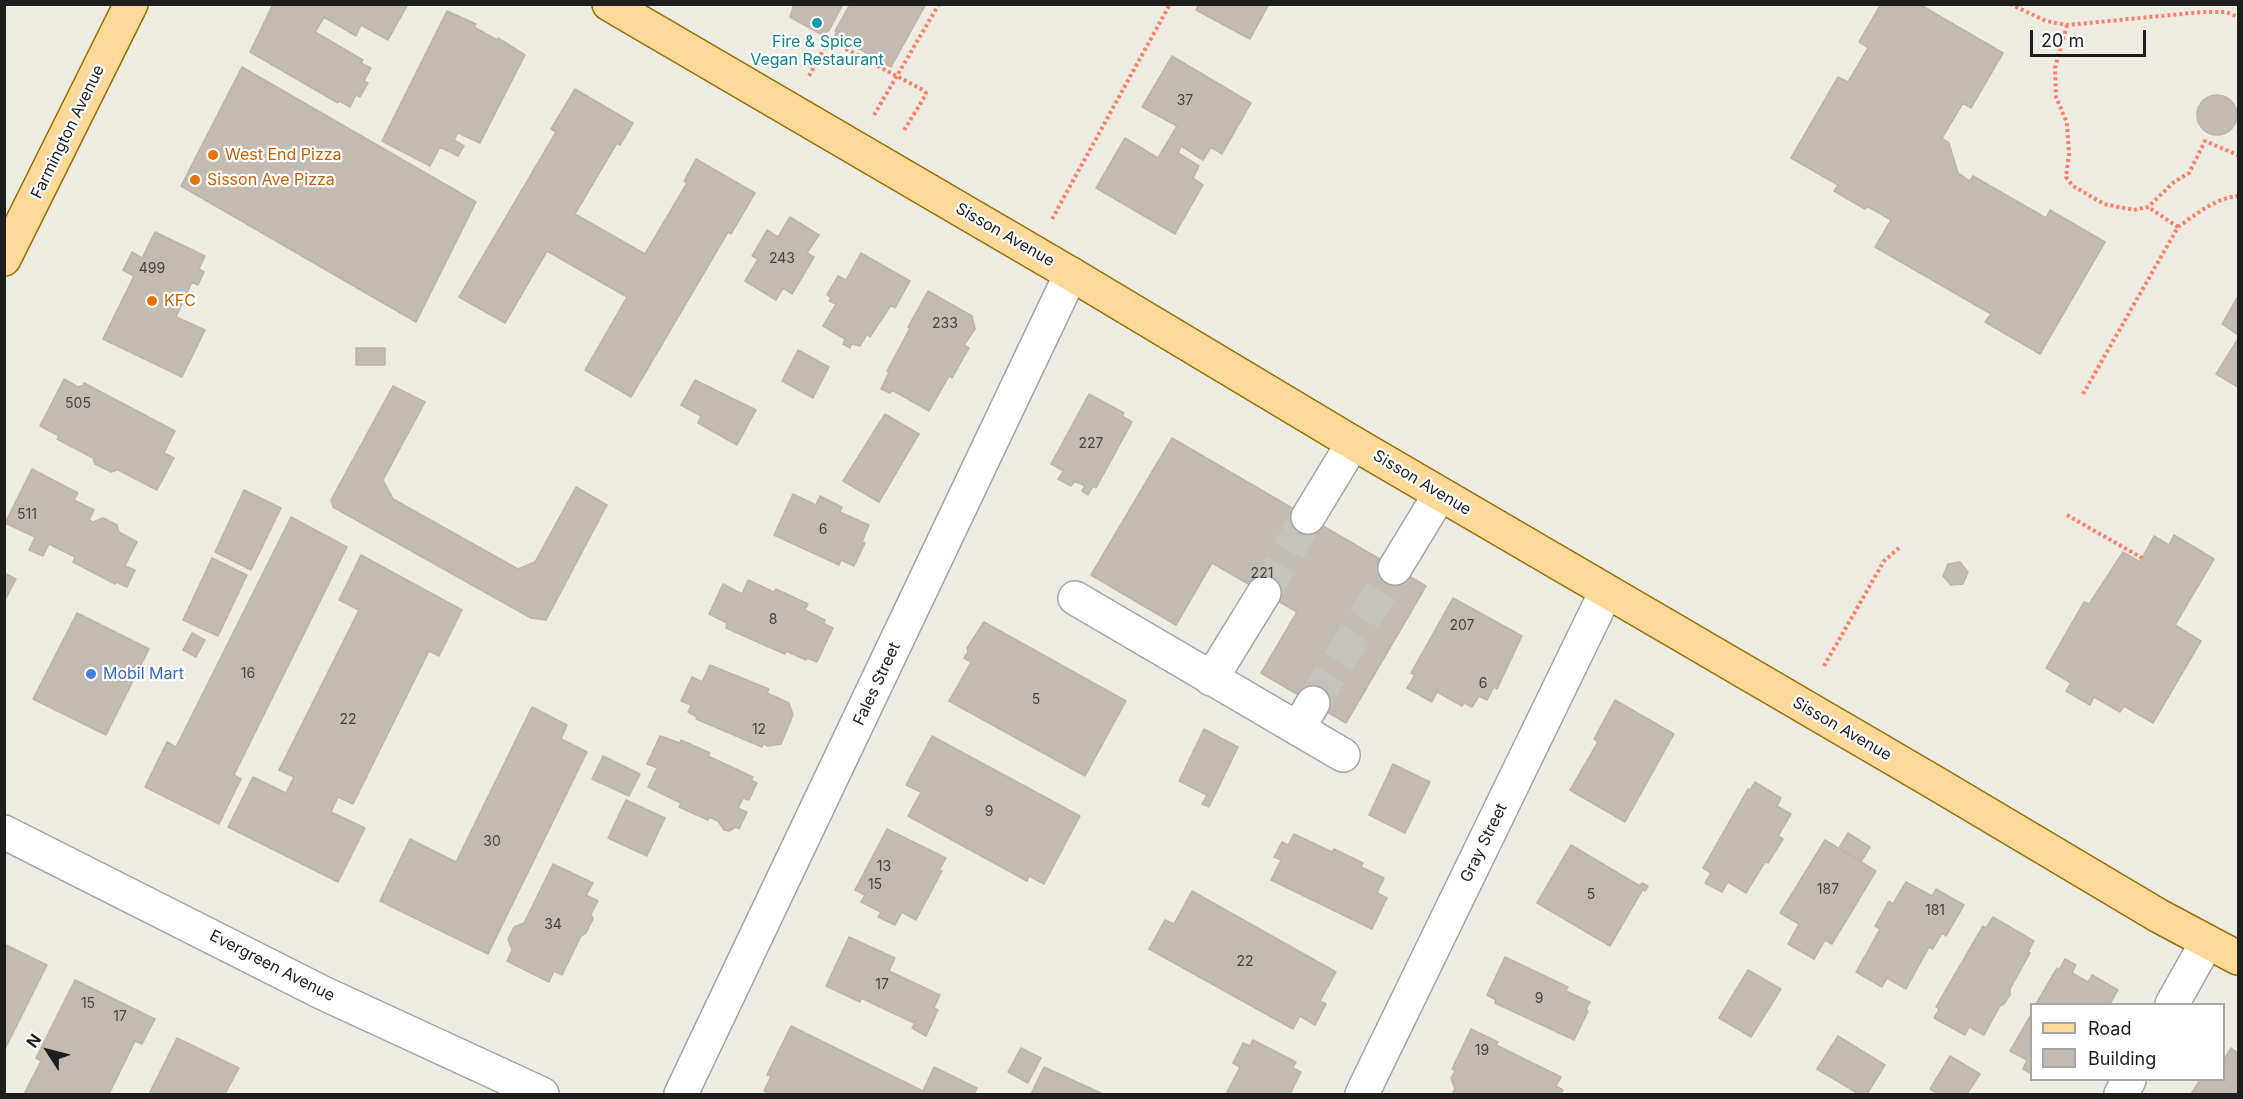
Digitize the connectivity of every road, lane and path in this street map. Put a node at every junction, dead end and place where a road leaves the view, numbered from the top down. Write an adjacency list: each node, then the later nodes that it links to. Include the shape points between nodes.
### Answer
1 (131, 4): 17 (main road, Farmington Avenue)
2 (609, 4): 18 (main road, Sisson Avenue)
3 (939, 4): 9 (path)
4 (1170, 4): 15 (path)
5 (2010, 4): 7 (path, via 2046,21)
6 (2238, 17): 7 (path, via 2226,12 2202,12)
7 (2067, 25): 14 (path, via 2055,68 2056,97 2067,123 2066,177 2073,186 2104,204 2134,210)
8 (809, 76): 9 (path, via 829,40)
9 (897, 76): 10 (path); 11 (path, via 926,93)
10 (874, 115)
11 (903, 132)
12 (2238, 155): 14 (path, via 2205,141 2189,173)
13 (2238, 196): 16 (path, via 2199,211)
14 (2148, 207): 16 (path)
15 (1052, 219)
16 (2178, 227): 19 (path)
17 (4, 259)
18 (1071, 274): 20 (main road, Sisson Avenue); 39 (street, Fales Street)
19 (2083, 394)
20 (1353, 443): 21 (main road, Sisson Avenue); 23 (street)
21 (1440, 494): 26 (street); 27 (main road, Sisson Avenue)
22 (2067, 515): 25 (path)
23 (1308, 517)
24 (1900, 547): 30 (path, via 1884,561)
25 (2142, 558)
26 (1395, 568)
27 (1606, 592): 34 (main road, Sisson Avenue); 40 (street, Gray Street)
28 (1263, 593): 31 (street)
29 (1075, 598): 31 (street)
30 (1824, 666)
31 (1211, 679): 32 (street, via 1306,716)
32 (1343, 755)
33 (4, 832): 38 (street, Evergreen Avenue, via 323,993)
34 (2207, 942): 35 (main road, Sisson Avenue); 36 (street)
35 (2238, 958)
36 (2173, 1003)
37 (2128, 1081): 41 (street)
38 (542, 1095)
39 (681, 1095)
40 (1362, 1095)
41 (2121, 1095)

